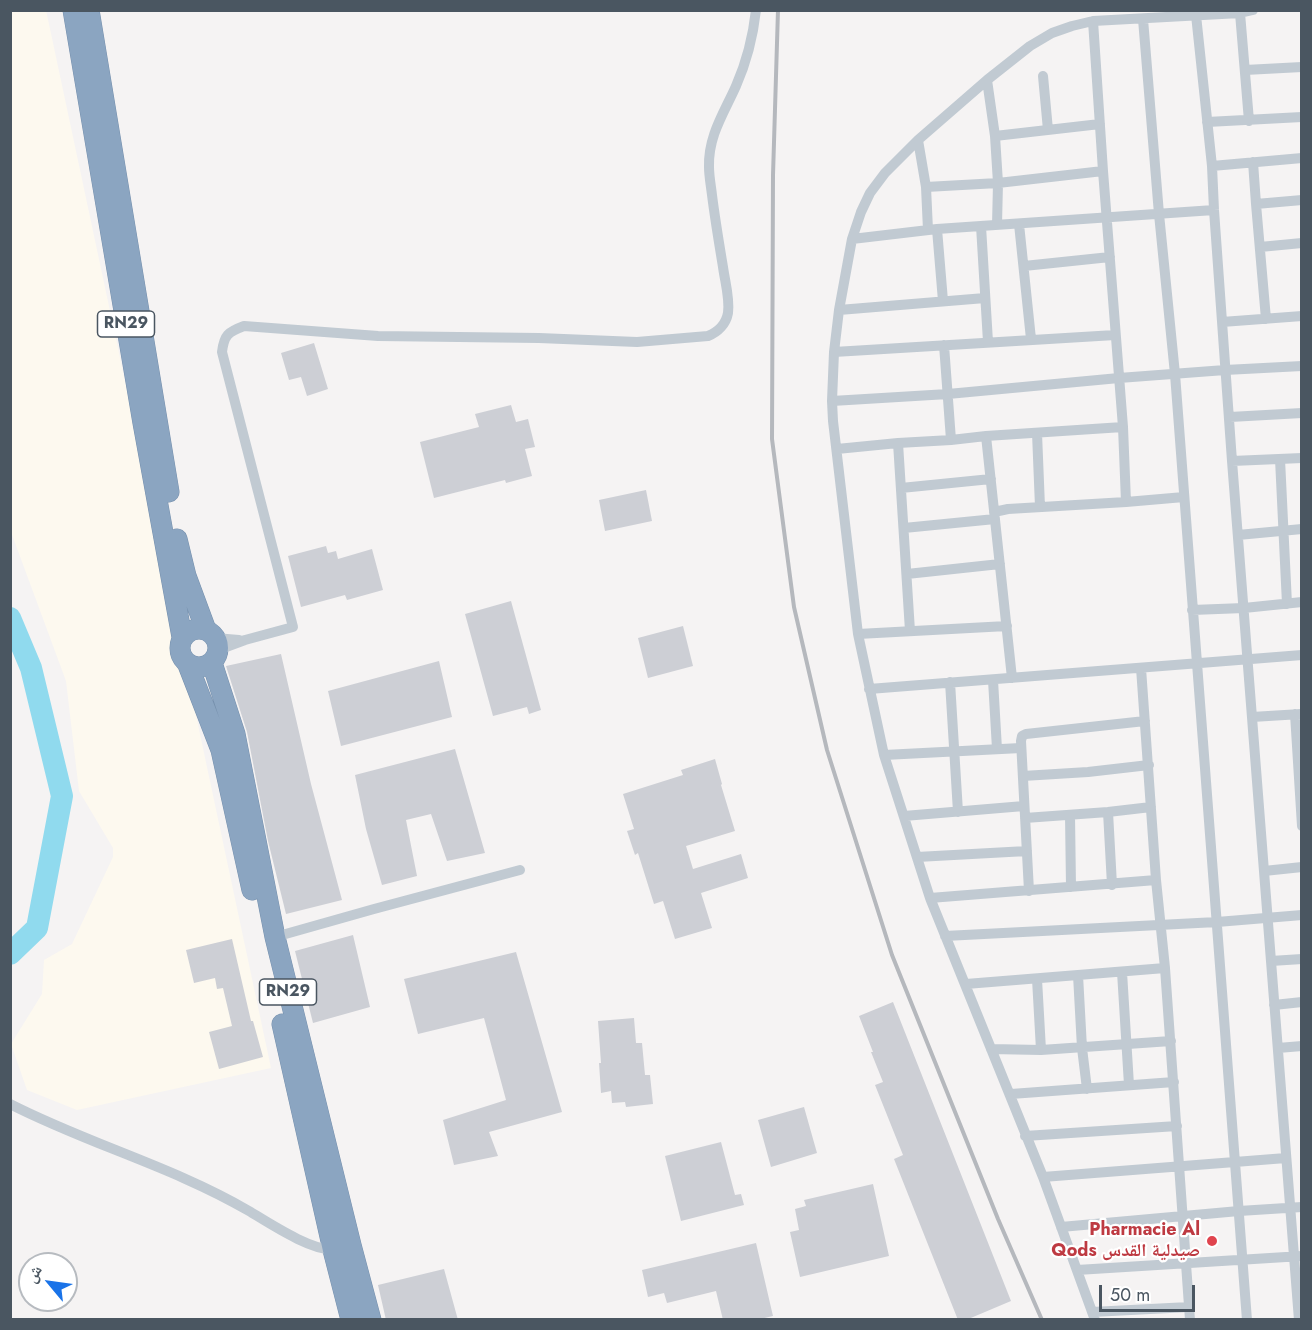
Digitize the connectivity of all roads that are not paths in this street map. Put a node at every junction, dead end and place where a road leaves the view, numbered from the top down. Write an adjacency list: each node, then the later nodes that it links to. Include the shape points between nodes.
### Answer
1 (73, 10): 87 (highway, RN29)
2 (89, 10): 88 (highway, RN29, via 177,541)
3 (756, 10): 88 (street, via 749,52 716,126 710,154 728,300 728,315 715,333 637,342 378,336 244,326 226,336 222,352 293,627)
4 (1253, 10): 5 (street)
5 (1240, 13): 6 (street); 10 (street)
6 (1196, 15): 7 (street); 15 (street)
7 (1143, 18): 8 (street); 29 (street)
8 (1094, 21): 12 (street, via 1052,33); 16 (street)
9 (1302, 67): 10 (street)
10 (1245, 69): 14 (street)
11 (1043, 76): 17 (street)
12 (987, 80): 18 (street); 19 (street)
13 (1302, 117): 14 (street)
14 (1249, 121): 15 (street)
15 (1208, 122): 22 (street)
16 (1100, 124): 17 (street); 23 (street)
17 (1048, 130): 18 (street)
18 (995, 136): 24 (street)
19 (918, 140): 25 (street); 35 (street, via 870,193)
20 (1302, 158): 21 (street)
21 (1253, 162): 22 (street); 27 (street)
22 (1212, 166): 28 (street)
23 (1103, 171): 24 (street); 30 (street)
24 (998, 183): 25 (street); 32 (street)
25 (926, 187): 34 (street)
26 (1302, 200): 27 (street)
27 (1256, 204): 37 (street)
28 (1214, 210): 29 (street); 45 (street)
29 (1159, 214): 30 (street); 53 (street)
30 (1107, 217): 31 (street); 38 (street)
31 (1019, 224): 32 (street); 39 (street)
32 (997, 225): 33 (street)
33 (981, 226): 34 (street); 40 (street)
34 (933, 230): 35 (street); 41 (street)
35 (852, 239): 42 (street)
36 (1302, 243): 37 (street)
37 (1260, 247): 44 (street)
38 (1110, 257): 39 (street); 46 (street)
39 (1024, 266): 47 (street)
40 (984, 298): 41 (street); 48 (street)
41 (943, 302): 42 (street)
42 (839, 310): 50 (street)
43 (1302, 316): 44 (street)
44 (1266, 319): 45 (street)
45 (1222, 322): 52 (street)
46 (1115, 335): 47 (street); 54 (street)
47 (1031, 339): 48 (street)
48 (988, 342): 49 (street)
49 (944, 345): 50 (street); 55 (street)
50 (834, 352): 56 (street)
51 (1302, 366): 52 (street)
52 (1225, 370): 53 (street); 58 (street)
53 (1175, 374): 54 (street); 70 (street)
54 (1119, 378): 55 (street); 59 (street)
55 (948, 394): 56 (street); 62 (street)
56 (832, 401): 64 (street)
57 (1302, 413): 58 (street)
58 (1230, 417): 67 (street)
59 (1123, 427): 60 (street); 71 (street)
60 (1037, 433): 61 (street); 72 (street)
61 (987, 436): 62 (street); 68 (street)
62 (951, 440): 63 (street)
63 (898, 443): 64 (street); 69 (street)
64 (837, 449): 86 (street)
65 (1302, 458): 66 (street)
66 (1281, 459): 67 (street); 76 (street)
67 (1232, 461): 77 (street)
68 (991, 479): 69 (street); 73 (street)
69 (901, 488): 74 (street)
70 (1184, 497): 71 (street); 83 (street)
71 (1126, 502): 72 (street)
72 (1040, 507): 73 (street, via 1008,509)
73 (995, 515): 74 (street); 78 (street)
74 (904, 528): 79 (street)
75 (1302, 529): 76 (street)
76 (1283, 530): 77 (street); 81 (street)
77 (1238, 535): 82 (street)
78 (1000, 564): 79 (street); 84 (street)
79 (907, 574): 85 (street)
80 (1302, 602): 81 (street)
81 (1287, 604): 82 (street)
82 (1244, 608): 83 (street); 90 (street)
83 (1192, 610): 91 (street)
84 (1007, 626): 85 (street); 94 (street)
85 (910, 631): 86 (street)
86 (858, 634): 97 (street)
87 (182, 638): 88 (highway, via 200,629); 92 (highway, RN29, via 180,652)
88 (213, 645): 92 (highway, via 200,668); 132 (highway, RN29, via 235,734)
89 (1302, 655): 90 (street)
90 (1248, 660): 91 (street); 99 (street)
91 (1196, 662): 93 (street); 129 (street)
92 (188, 665): 149 (highway, RN29, via 221,750)
93 (1141, 668): 94 (street); 100 (street)
94 (1012, 678): 95 (street)
95 (993, 680): 96 (street); 102 (street)
96 (950, 682): 97 (street); 104 (street)
97 (869, 689): 105 (street)
98 (1298, 714): 99 (street); 103 (street)
99 (1252, 717): 121 (street)
100 (1145, 721): 101 (street, via 1026,734 1022,736); 106 (street)
101 (1021, 748): 102 (street); 107 (street)
102 (998, 749): 104 (street)
103 (1299, 750): 108 (street)
104 (955, 751): 105 (street); 111 (street)
105 (884, 755): 114 (street)
106 (1149, 765): 107 (street); 110 (street)
107 (1023, 776): 109 (street)
108 (1301, 796): 116 (street)
109 (1024, 806): 111 (street); 115 (street)
110 (1151, 807): 112 (street); 122 (street)
111 (958, 812): 114 (street)
112 (1108, 812): 113 (street); 123 (street)
113 (1070, 815): 115 (street); 124 (street)
114 (904, 816): 118 (street)
115 (1025, 818): 117 (street)
116 (1302, 825)
117 (1027, 851): 118 (street); 125 (street)
118 (917, 857): 126 (street)
119 (1302, 867): 121 (street)
120 (520, 870): 132 (street)
121 (1264, 871): 128 (street)
122 (1156, 880): 123 (street); 130 (street)
123 (1112, 885): 124 (street)
124 (1071, 887): 125 (street)
125 (1029, 891): 126 (street)
126 (930, 898): 131 (street)
127 (1302, 915): 128 (street)
128 (1268, 918): 129 (street); 134 (street)
129 (1217, 922): 130 (street); 158 (street)
130 (1161, 925): 131 (street); 135 (street)
131 (945, 936): 139 (street)
132 (274, 937): 149 (highway, RN29)
133 (1302, 959): 134 (street)
134 (1271, 961): 141 (street)
135 (1166, 968): 136 (street); 142 (street)
136 (1122, 972): 137 (street); 143 (street)
137 (1078, 975): 138 (street); 145 (street)
138 (1037, 979): 139 (street); 148 (street)
139 (966, 984): 147 (street)
140 (1302, 1002): 141 (street)
141 (1275, 1005): 146 (street)
142 (1171, 1041): 143 (street); 150 (street)
143 (1127, 1045): 145 (street); 151 (street)
144 (1302, 1046): 146 (street)
145 (1082, 1047): 148 (street); 152 (street)
146 (1278, 1048): 157 (street)
147 (991, 1049): 148 (street); 153 (street)
148 (1041, 1050)
149 (296, 1053): 165 (highway, RN29)
150 (1174, 1082): 151 (street); 155 (street)
151 (1129, 1085): 152 (street)
152 (1087, 1089): 153 (street)
153 (1011, 1094): 156 (street)
154 (10, 1104): 165 (street, via 187,1179 314,1246)
155 (1177, 1126): 156 (street); 159 (street)
156 (1025, 1136): 160 (street)
157 (1286, 1158): 158 (street); 161 (street)
158 (1236, 1162): 159 (street); 162 (street)
159 (1179, 1166): 160 (street); 163 (street)
160 (1042, 1176): 164 (street)
161 (1296, 1208): 162 (street); 166 (street)
162 (1239, 1211): 163 (street); 167 (street)
163 (1183, 1217): 164 (street); 168 (street)
164 (1061, 1227): 169 (street)
165 (342, 1248): 173 (highway, RN29); 174 (highway, RN29)
166 (1298, 1256): 167 (street); 170 (street)
167 (1242, 1260): 168 (street); 176 (street)
168 (1186, 1263): 169 (street); 171 (street)
169 (1077, 1270): 172 (street)
170 (1299, 1297): 177 (street)
171 (1189, 1307): 172 (street); 175 (street)
172 (1093, 1316)
173 (351, 1320)
174 (371, 1320)
175 (1190, 1320)
176 (1247, 1320)
177 (1299, 1320)

